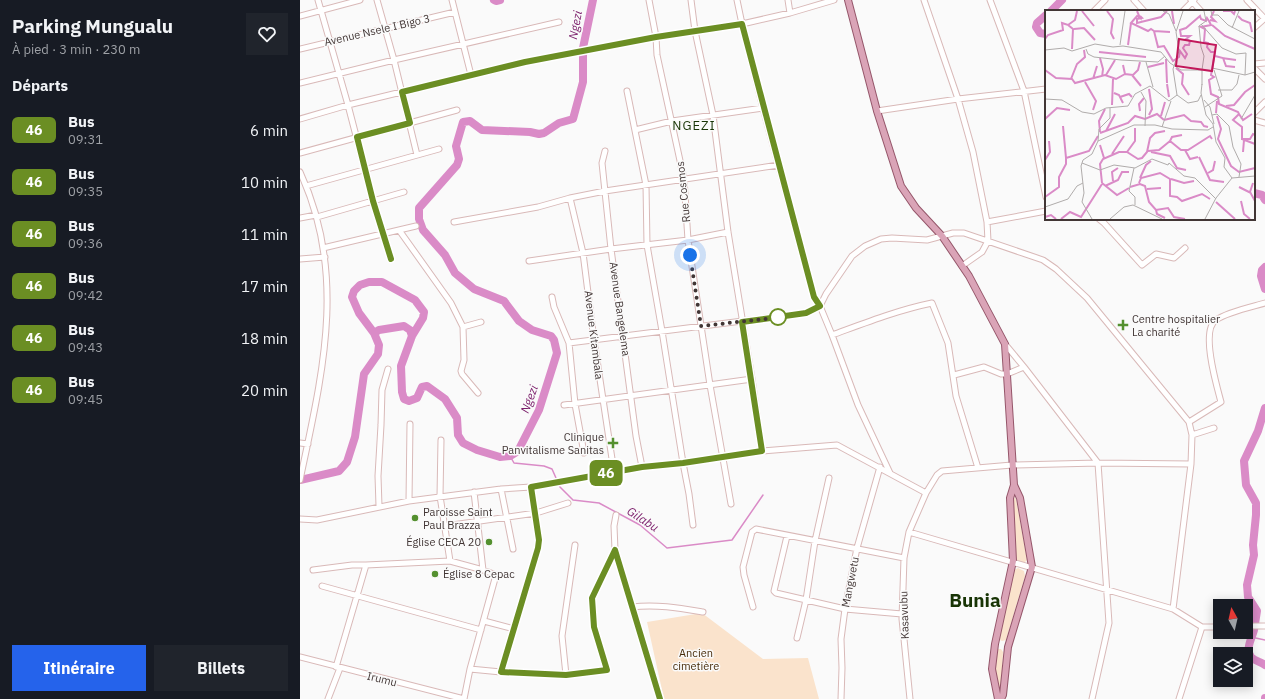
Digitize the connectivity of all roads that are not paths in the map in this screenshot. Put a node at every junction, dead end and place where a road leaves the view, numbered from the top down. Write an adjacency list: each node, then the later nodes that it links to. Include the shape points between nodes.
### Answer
1 (318, 0): 17 (street)
2 (360, 0): 17 (street)
3 (377, 0): 29 (street)
4 (452, 0): 22 (street)
5 (649, 0): 31 (street, Rue Cosmos)
6 (691, 0): 30 (street)
7 (737, 0): 27 (street)
8 (788, 0): 23 (street)
9 (834, 0): 23 (street)
10 (848, 0): 52 (main road)
11 (924, 0): 47 (street)
12 (990, 0): 45 (street)
13 (1105, 0): 18 (street)
14 (1134, 0): 19 (street)
15 (1192, 0): 20 (street); 21 (street)
16 (1247, 0): 25 (street)
17 (321, 10): 24 (street); 32 (street)
18 (1095, 10)
19 (1143, 10)
20 (1184, 10)
21 (1200, 10)
22 (455, 12): 29 (street, Avenue Nsele I Bigo 3); 33 (street)
23 (790, 13): 27 (street)
24 (300, 16)
25 (1265, 18): 28 (street)
26 (559, 22): 33 (street)
27 (742, 24): 30 (street); 50 (street)
28 (1255, 27)
29 (385, 28): 32 (street, Avenue Nsele I Bigo 3); 35 (street)
30 (695, 31): 31 (street); 54 (street)
31 (656, 37): 40 (street); 57 (street, Rue Cosmos, via 657,55)
32 (330, 41): 34 (street, Avenue Nsele I Bigo 3); 39 (street)
33 (463, 44): 35 (street); 40 (street)
34 (300, 49)
35 (394, 60): 39 (street); 46 (street)
36 (1265, 63): 37 (street)
37 (1255, 64)
38 (1255, 69): 41 (street)
39 (339, 73): 42 (street); 49 (street)
40 (471, 75): 46 (street)
41 (1265, 79)
42 (300, 83)
43 (1045, 89): 45 (street)
44 (626, 90): 60 (street)
45 (1024, 91): 47 (street); 75 (street)
46 (402, 92): 49 (street); 58 (street)
47 (958, 99): 52 (street); 83 (street, via 973,152)
48 (1265, 102): 53 (street)
49 (348, 105): 55 (street); 61 (street)
50 (763, 108): 54 (street); 66 (street)
51 (457, 110): 58 (street)
52 (877, 111): 88 (main road, via 901,186 916,208)
53 (1255, 112)
54 (713, 115): 57 (street); 69 (street)
55 (300, 119)
56 (1255, 120): 59 (street)
57 (672, 122): 60 (street); 70 (street, Rue Cosmos)
58 (410, 123): 61 (street); 65 (street)
59 (1265, 123)
60 (635, 130): 72 (street)
61 (357, 137): 64 (street); 67 (street)
62 (439, 149): 65 (street)
63 (605, 151): 73 (street, Avenue Bangelema, via 602,163)
64 (300, 153)
65 (417, 155): 67 (street)
66 (779, 165): 69 (street); 103 (street, via 814,297)
67 (365, 169): 71 (street); 77 (street)
68 (300, 173): 71 (street)
69 (721, 174): 70 (street); 86 (street)
70 (684, 178): 72 (street); 89 (street, Rue Cosmos)
71 (306, 186): 79 (street)
72 (646, 186): 73 (street); 91 (street)
73 (605, 191): 76 (street); 94 (street, Avenue Bangelema)
74 (404, 192): 77 (street)
75 (1045, 192)
76 (570, 198): 82 (street, via 538,207); 95 (street, Avenue Kitambala)
77 (373, 201): 79 (street); 87 (street)
78 (1045, 211): 83 (street)
79 (316, 216): 80 (street); 92 (street)
80 (300, 218)
81 (1100, 220): 93 (street, via 1142,265 1156,254 1174,258)
82 (454, 222)
83 (987, 222): 90 (street)
84 (416, 226): 85 (street)
85 (399, 230): 87 (street); 107 (street, via 452,303)
86 (728, 232): 89 (street); 105 (street)
87 (383, 234): 92 (street); 98 (street)
88 (942, 236): 90 (street, via 964,233); 100 (main road); 103 (street, via 928,240 881,239 864,246 852,256)
89 (688, 240): 91 (street); 106 (street, Rue Cosmos)
90 (988, 241): 100 (street, via 982,252); 126 (street, via 1043,260 1056,269 1087,298)
91 (647, 245): 94 (street); 108 (street)
92 (323, 248): 96 (street)
93 (1185, 248)
94 (611, 249): 95 (street); 109 (street, Avenue Bangelema)
95 (583, 253): 99 (street); 111 (street, Avenue Kitambala)
96 (324, 257): 97 (street); 132 (street, via 328,303 326,340)
97 (300, 259)
98 (391, 259)
99 (529, 261)
100 (962, 266): 113 (main road)
101 (552, 297): 112 (street)
102 (1265, 303): 126 (street, via 1214,320 1210,327 1209,347 1221,402)
103 (820, 306): 105 (street, via 806,313); 110 (street)
104 (481, 322): 107 (street)
105 (742, 322): 106 (street); 118 (street)
106 (701, 326): 108 (street); 119 (street, Rue Cosmos)
107 (463, 327): 121 (street, via 464,360 461,371)
108 (662, 331): 109 (street); 120 (street)
109 (623, 335): 111 (street); 122 (street, Avenue Bangelema)
110 (832, 335): 117 (street, via 884,316 932,304 948,343); 144 (street, via 858,405)
111 (594, 340): 112 (street); 123 (street, Avenue Kitambala)
112 (569, 343): 124 (street)
113 (1005, 344): 114 (street); 116 (main road)
114 (1024, 367): 116 (street); 137 (street)
115 (388, 369): 156 (street, via 382,390)
116 (1007, 374): 117 (street, via 984,367); 139 (main road)
117 (954, 375): 142 (street, via 956,396)
118 (752, 379): 119 (street); 133 (street)
119 (710, 386): 120 (street); 135 (street, Rue Cosmos)
120 (671, 389): 122 (street); 136 (street)
121 (478, 393)
122 (632, 396): 123 (street); 140 (street, Avenue Bangelema)
123 (602, 400): 124 (street); 143 (street, Avenue Kitambala)
124 (575, 404): 125 (street); 134 (street)
125 (564, 405)
126 (1189, 422): 129 (street)
127 (410, 424): 153 (street)
128 (1214, 428): 129 (street)
129 (1192, 435): 138 (street)
130 (441, 440): 152 (street)
131 (300, 443): 132 (street)
132 (308, 444): 146 (street)
133 (762, 451): 135 (street); 141 (street, via 837,445)
134 (584, 452)
135 (723, 456): 136 (street); 155 (street, Rue Cosmos)
136 (683, 463): 140 (street); 162 (street)
137 (1098, 464): 138 (street, Kasavubu); 139 (street, Kasavubu); 179 (street)
138 (1191, 464): 185 (street)
139 (1012, 465): 142 (street, Kasavubu); 147 (main road)
140 (642, 467): 143 (street)
141 (880, 467): 144 (street); 168 (street, Mangwetu)
142 (978, 468): 151 (street, Kasavubu, via 942,471)
143 (614, 472): 148 (street)
144 (890, 474): 151 (street)
145 (829, 478): 166 (street)
146 (300, 480)
147 (1014, 484): 173 (main road, via 1010,498); 175 (main road, via 1020,498)
148 (531, 487): 149 (street); 157 (street)
149 (501, 489): 150 (street); 159 (street)
150 (474, 492): 152 (street); 161 (street)
151 (926, 493): 164 (street, Kasavubu)
152 (440, 496): 153 (street); 163 (street)
153 (409, 501): 156 (street)
154 (568, 503): 157 (street)
155 (731, 504)
156 (379, 506): 160 (street, via 317,520)
157 (536, 513): 159 (street); 191 (street, via 538,548)
158 (616, 515): 170 (street)
159 (507, 517): 161 (street); 169 (street)
160 (300, 520)
161 (476, 522): 163 (street); 177 (street)
162 (693, 525)
163 (445, 526): 172 (street)
164 (909, 532): 171 (street, Kasavubu); 173 (street)
165 (787, 536): 166 (street); 181 (street, via 774,591); 182 (street, via 756,529 752,532 743,567)
166 (815, 542): 168 (street); 181 (street)
167 (575, 545): 200 (street, via 562,636)
168 (857, 548): 171 (street); 184 (street, Mangwetu)
169 (512, 549)
170 (615, 550): 183 (street); 200 (street, via 592,598 594,627 607,670)
171 (904, 558): 187 (street, Kasavubu)
172 (450, 561): 174 (street); 177 (street)
173 (1012, 561): 175 (street); 194 (main road)
174 (366, 565): 176 (street); 180 (street)
175 (1032, 567): 179 (street); 195 (main road)
176 (313, 570)
177 (482, 570): 188 (street, via 496,575)
178 (322, 586): 180 (street)
179 (1108, 589): 185 (street); 208 (street, via 1109,624)
180 (357, 595): 192 (street); 197 (street)
181 (806, 600): 184 (street); 193 (street)
182 (754, 607)
183 (632, 608): 186 (street, via 646,605); 203 (street)
184 (845, 609): 187 (street); 204 (street, Mangwetu, via 840,639)
185 (1173, 609): 189 (street)
186 (703, 612)
187 (902, 614): 205 (street, Kasavubu)
188 (484, 621): 191 (street); 192 (street)
189 (1202, 627): 190 (street); 209 (street)
190 (1213, 627)
191 (514, 628): 199 (street)
192 (481, 630): 198 (street)
193 (797, 638)
194 (995, 644): 195 (main road); 206 (main road, via 992,669)
195 (1008, 647): 207 (main road)
196 (300, 658): 197 (street, Irumu)
197 (338, 668): 201 (street); 202 (street, Irumu)
198 (470, 669): 199 (street); 202 (street)
199 (501, 672): 200 (street)
200 (566, 675)
201 (328, 699)
202 (464, 699)
203 (660, 699)
204 (841, 699)
205 (910, 699)
206 (998, 699)
207 (1001, 699)
208 (1092, 699)
209 (1179, 699)

